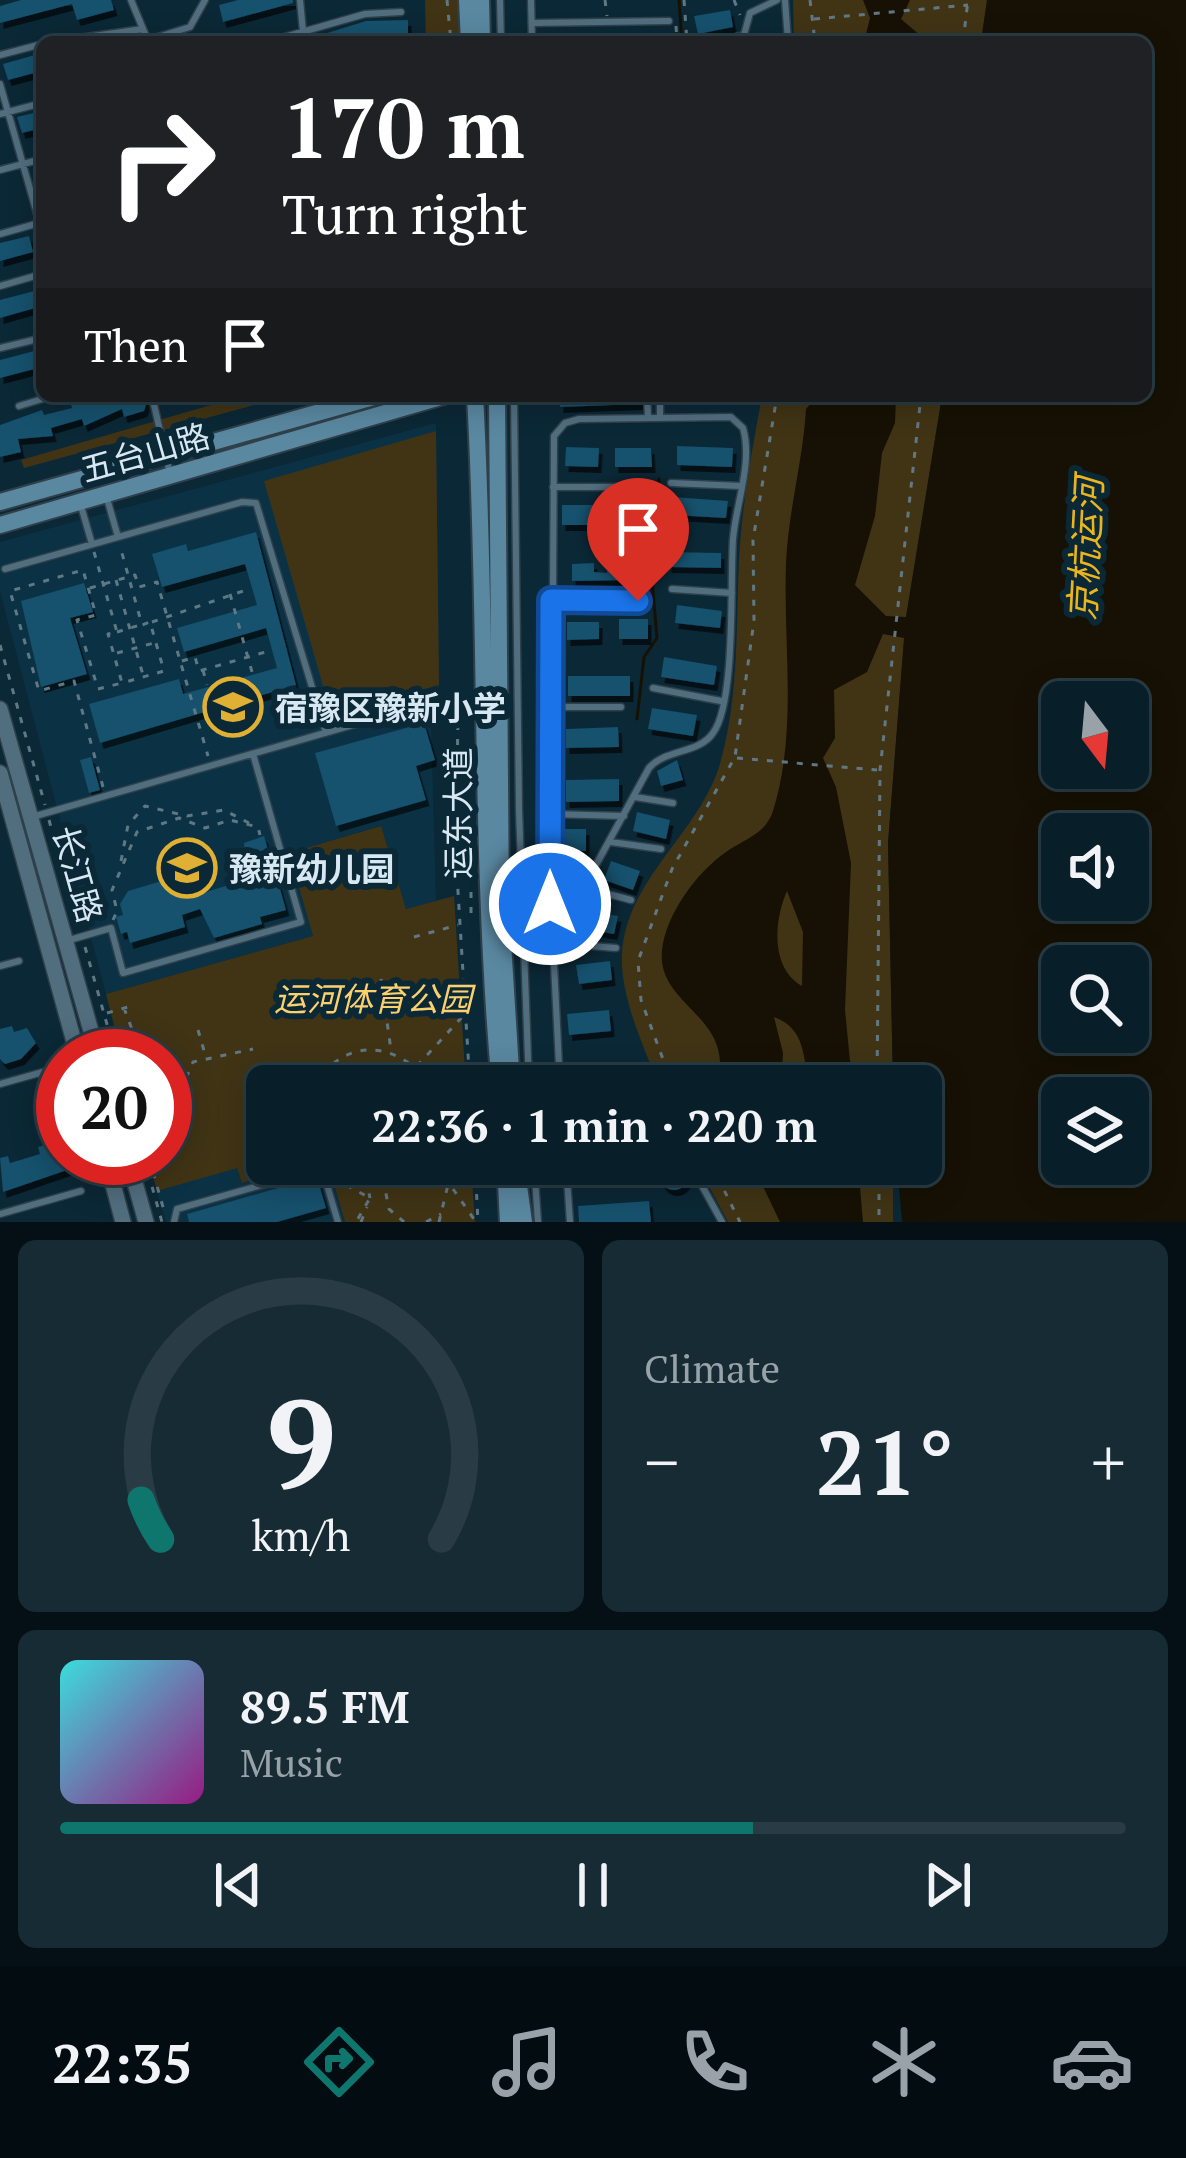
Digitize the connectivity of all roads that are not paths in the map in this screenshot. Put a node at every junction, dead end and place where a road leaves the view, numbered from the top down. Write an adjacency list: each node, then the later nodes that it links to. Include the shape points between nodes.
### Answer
1 (131, 0): 12 (lane)
2 (205, 0): 16 (lane, via 190,27)
3 (300, 0): 13 (lane)
4 (467, 0): 19 (main road)
5 (481, 0): 20 (main road)
6 (500, 0): 21 (lane)
7 (531, 0): 11 (lane)
8 (781, 0): 23 (lane, via 743,22); 24 (lane)
9 (401, 12): 13 (lane)
10 (669, 21): 11 (lane)
11 (532, 23): 22 (lane)
12 (143, 29): 14 (lane); 15 (lane)
13 (303, 32): 17 (lane); 18 (lane)
14 (94, 36)
15 (146, 36)
16 (163, 36)
17 (289, 36)
18 (303, 36)
19 (469, 36)
20 (482, 36)
21 (501, 36)
22 (532, 36)
23 (741, 36)
24 (787, 36)
25 (36, 46): 26 (lane)
26 (0, 55)
27 (0, 84): 29 (lane)
28 (36, 105): 29 (lane)
29 (4, 113): 31 (lane)
30 (36, 161): 31 (lane)
31 (23, 164): 32 (lane); 33 (lane)
32 (0, 170)
33 (36, 208)
34 (36, 226): 35 (lane)
35 (0, 234)
36 (36, 276): 37 (lane)
37 (0, 286)
38 (36, 339): 39 (lane)
39 (0, 348)
40 (36, 401): 49 (lane)
41 (153, 402): 52 (lane)
42 (356, 402): 52 (main road, 五台山路)
43 (423, 402): 53 (main road, 五台山路)
44 (476, 402): 70 (main road, 运东大道)
45 (497, 402): 95 (main road, 运东大道, via 501,910)
46 (514, 402): 96 (lane)
47 (647, 402): 50 (lane)
48 (660, 402): 51 (lane)
49 (19, 406)
50 (648, 418): 51 (lane); 57 (lane, via 565,423 554,436)
51 (660, 418): 55 (lane, via 739,422 746,436)
52 (165, 456): 53 (lane); 59 (main road, 五台山路)
53 (170, 476): 58 (main road, 五台山路)
54 (671, 482): 55 (lane)
55 (741, 486): 66 (lane)
56 (646, 487): 57 (lane)
57 (552, 488): 67 (lane)
58 (106, 494): 60 (main road, 五台山路); 62 (lane)
59 (0, 502)
60 (80, 502): 61 (main road, 五台山路); 63 (lane)
61 (0, 525)
62 (118, 537): 63 (lane); 75 (lane, via 256,502)
63 (92, 544): 64 (lane)
64 (5, 569)
65 (672, 589): 66 (lane)
66 (732, 592): 71 (lane)
67 (551, 600): 68 (lane); 72 (lane)
68 (638, 601)
69 (653, 688): 71 (lane)
70 (486, 700): 75 (lane, via 436,701); 94 (main road, 运东大道)
71 (721, 700): 78 (lane, via 711,736 656,760)
72 (551, 707): 73 (lane); 80 (lane)
73 (621, 707)
74 (1, 718): 81 (street, 长江路)
75 (326, 733): 76 (lane)
76 (253, 754): 81 (lane); 87 (lane, via 301,922 123,973 111,928)
77 (0, 773): 92 (street, 长江路)
78 (634, 797): 79 (lane); 82 (lane)
79 (673, 803)
80 (551, 814): 82 (lane); 88 (lane)
81 (39, 815): 87 (street, 长江路)
82 (624, 816): 83 (lane)
83 (611, 842): 84 (lane); 85 (lane)
84 (661, 849)
85 (585, 888): 86 (lane); 88 (lane)
86 (632, 900)
87 (74, 939): 93 (street, 长江路)
88 (556, 945): 89 (lane); 97 (lane)
89 (616, 948)
90 (19, 961): 91 (lane)
91 (0, 966)
92 (71, 1029)
93 (92, 1029)
94 (499, 1065)
95 (511, 1065)
96 (528, 1065)
97 (559, 1065)
98 (36, 1074): 99 (lane)
99 (0, 1084)
100 (112, 1185): 111 (street)
101 (136, 1185): 110 (street)
102 (506, 1185): 115 (main road)
103 (519, 1185): 116 (main road)
104 (535, 1185): 117 (lane)
105 (567, 1185): 118 (lane)
106 (702, 1185): 119 (lane)
107 (81, 1191): 108 (lane)
108 (16, 1210): 109 (lane); 112 (lane)
109 (0, 1214)
110 (145, 1218): 111 (lane)
111 (120, 1221)
112 (19, 1222)
113 (168, 1222): 114 (lane, via 177,1209 322,1168)
114 (338, 1222)
115 (508, 1222)
116 (524, 1222)
117 (538, 1222)
118 (570, 1222)
119 (722, 1222)

